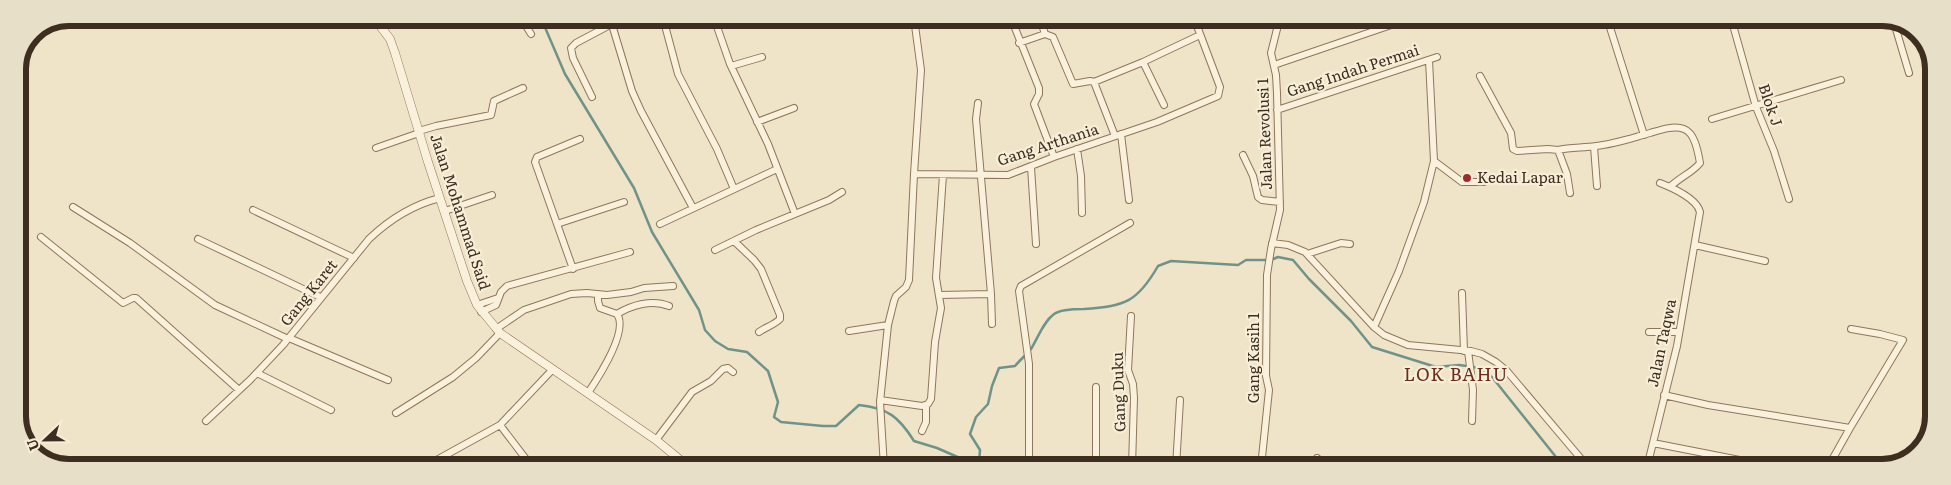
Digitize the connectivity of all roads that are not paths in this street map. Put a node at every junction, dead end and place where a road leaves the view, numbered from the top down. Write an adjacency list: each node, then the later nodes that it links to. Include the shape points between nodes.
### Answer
1 (380, 26): 39 (street, Jalan Mohammad Said, via 390,39)
2 (526, 26): 16 (street)
3 (603, 26): 31 (street, via 571,48)
4 (612, 26): 69 (street, via 640,111)
5 (665, 26): 59 (street, via 678,74)
6 (717, 26): 25 (street)
7 (915, 26): 52 (street, via 921,70)
8 (1013, 26): 19 (street)
9 (1042, 26): 17 (street)
10 (1197, 26): 18 (street, Gang Arthania)
11 (1277, 26): 24 (street, Jalan Revolusi 1, via 1271,52)
12 (1388, 26): 24 (street)
13 (1610, 26): 41 (street)
14 (1733, 26): 34 (street, Blok J)
15 (1896, 29): 26 (street)
16 (531, 34)
17 (1045, 34): 19 (street); 29 (street, via 1053,37 1073,84)
18 (1200, 35): 23 (street); 40 (street, Gang Arthania, via 1220,87 1218,96)
19 (1019, 43): 48 (street, via 1039,91 1034,104)
20 (762, 57): 25 (street)
21 (1438, 57): 22 (street, Gang Indah Permai)
22 (1428, 60): 36 (street, Gang Indah Permai); 49 (street)
23 (1143, 62): 29 (street); 33 (street)
24 (1274, 65): 36 (street, Jalan Revolusi 1)
25 (731, 66): 38 (street)
26 (1910, 73)
27 (1480, 76): 46 (street, via 1510,133 1513,149)
28 (1841, 80): 34 (street)
29 (1094, 82): 40 (street)
30 (523, 88): 39 (street, via 494,101 491,115)
31 (592, 97)
32 (978, 103): 54 (street, via 976,119)
33 (1164, 105)
34 (1756, 106): 37 (street); 64 (street, Blok J)
35 (794, 108): 38 (street)
36 (1277, 110): 67 (street, Jalan Revolusi 1)
37 (1712, 119)
38 (757, 122): 51 (street)
39 (419, 132): 44 (street); 63 (street, Jalan Mohammad Said)
40 (1118, 135): 45 (street, Gang Arthania); 65 (street)
41 (1644, 135): 43 (street); 58 (street, via 1682,128 1693,138 1700,163)
42 (580, 139): 75 (street, via 535,159)
43 (1594, 147): 46 (street); 57 (street)
44 (376, 148)
45 (1077, 149): 48 (street, Gang Arthania); 72 (street)
46 (1558, 150): 61 (street)
47 (1243, 155): 67 (street, via 1258,197)
48 (1054, 157): 50 (street, Gang Arthania)
49 (1434, 161): 55 (street, via 1462,182); 102 (street, via 1424,202)
50 (1031, 166): 54 (street, Gang Arthania, via 1008,176); 80 (street)
51 (777, 168): 59 (street); 73 (street)
52 (914, 174): 53 (street, Gang Arthania); 101 (street, via 909,280 896,296)
53 (943, 175): 54 (street, Gang Arthania); 94 (street, via 936,278)
54 (981, 176): 92 (street)
55 (1484, 182)
56 (1660, 183): 58 (street)
57 (1597, 186)
58 (1670, 187): 82 (street, Jalan Taqwa, via 1699,206)
59 (734, 189): 69 (street)
60 (842, 192): 73 (street)
61 (1570, 193)
62 (492, 195): 71 (street)
63 (440, 198): 71 (street, Jalan Mohammad Said); 87 (street, Gang Karet, via 411,208 388,222)
64 (1790, 199)
65 (1129, 200)
66 (624, 202): 75 (street)
67 (1280, 202): 83 (street, Jalan Revolusi 1)
68 (73, 207): 109 (street, via 130,243 215,305)
69 (693, 208): 76 (street)
70 (253, 210): 87 (street)
71 (445, 211): 97 (street, Jalan Mohammad Said)
72 (1082, 213)
73 (795, 214): 79 (street)
74 (1130, 223): 135 (street, via 1021,286 1028,357)
75 (557, 224): 89 (street)
76 (660, 224)
77 (41, 237): 116 (street, via 123,303 136,298)
78 (198, 238): 95 (street)
79 (734, 241): 84 (street); 106 (street, via 761,269 780,315 777,322)
80 (1036, 244)
81 (1350, 244): 86 (street, via 1341,243)
82 (1695, 245): 88 (street); 108 (street, Jalan Taqwa)
83 (1271, 246): 86 (street, via 1288,245); 139 (street, Gang Kasih 1, via 1267,275 1266,376 1269,390)
84 (715, 250)
85 (630, 252): 89 (street)
86 (1307, 254): 102 (street)
87 (354, 258): 95 (street, Gang Karet)
88 (1765, 261)
89 (572, 269): 97 (street, via 507,286 498,298)
90 (673, 286): 93 (street)
91 (1462, 293): 110 (street)
92 (991, 294): 94 (street); 100 (street)
93 (598, 295): 98 (street, via 600,308); 104 (street, via 571,294 524,310)
94 (939, 295): 121 (street, via 940,315 931,398)
95 (320, 297): 109 (street, Gang Karet)
96 (669, 306): 98 (street, via 657,303 638,305)
97 (479, 308): 104 (street, Jalan Mohammad Said)
98 (617, 314): 117 (street, via 620,322 616,342)
99 (1131, 316): 137 (street, Gang Duku, via 1128,370 1134,398)
100 (992, 324)
101 (888, 325): 105 (street); 120 (street)
102 (1374, 327): 110 (street, via 1408,345)
103 (1851, 329): 127 (street, via 1903,340)
104 (498, 331): 111 (street, Jalan Mohammad Said); 123 (street, via 476,358 453,377)
105 (849, 331)
106 (759, 332)
107 (1649, 332): 108 (street)
108 (1679, 332): 118 (street, Jalan Taqwa)
109 (288, 338): 113 (street, Gang Karet); 114 (street)
110 (1466, 351): 125 (street, via 1472,390); 140 (street, via 1482,354 1506,370)
111 (553, 369): 117 (street, Jalan Mohammad Said); 126 (street)
112 (734, 372): 129 (street, via 723,369 692,392)
113 (257, 373): 116 (street, Gang Karet); 122 (street)
114 (388, 380)
115 (1096, 387): 136 (street)
116 (239, 390): 124 (street, Gang Karet)
117 (588, 393): 129 (street, Jalan Mohammad Said)
118 (1664, 395): 127 (street); 130 (street, Jalan Taqwa)
119 (1180, 400): 138 (street)
120 (880, 401): 121 (street); 134 (street)
121 (926, 405): 128 (street, via 926,422)
122 (331, 410)
123 (396, 413)
124 (206, 421)
125 (1472, 421)
126 (500, 425): 131 (street); 132 (street)
127 (1850, 428): 143 (street)
128 (922, 431)
129 (656, 440): 133 (street, Jalan Mohammad Said)
130 (1653, 443): 141 (street, Jalan Taqwa); 142 (street)
131 (438, 459)
132 (526, 459)
133 (679, 459)
134 (884, 459)
135 (1029, 459)
136 (1096, 459)
137 (1132, 459)
138 (1176, 459)
139 (1262, 459)
140 (1581, 459)
141 (1649, 459)
142 (1734, 459)
143 (1833, 459)

